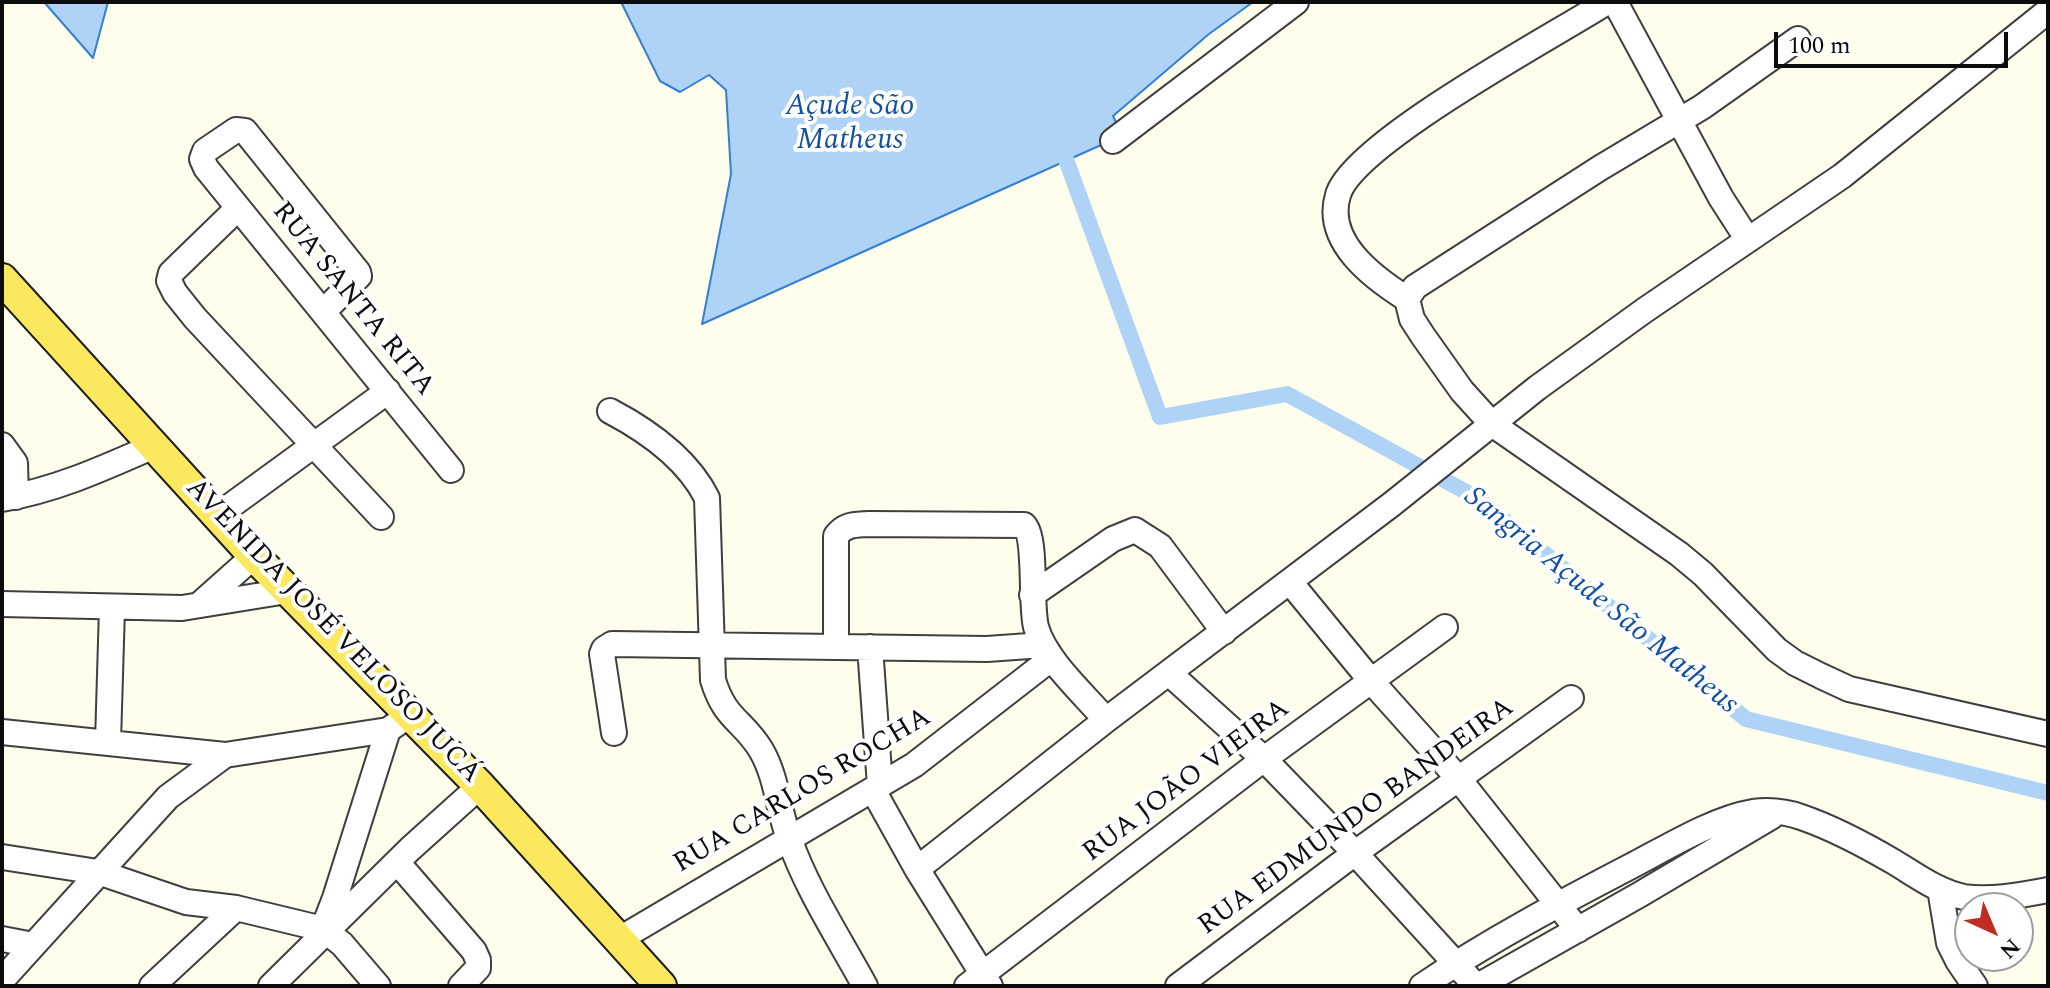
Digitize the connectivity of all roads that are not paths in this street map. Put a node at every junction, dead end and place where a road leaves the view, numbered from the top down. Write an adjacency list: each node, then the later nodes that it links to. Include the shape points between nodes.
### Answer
1 (1296, 2): 7 (street)
2 (1607, 2): 11 (street, via 1439,105 1348,175 1337,198 1341,239)
3 (1615, 2): 6 (street)
4 (2048, 11): 9 (street, via 1842,176)
5 (1798, 39): 6 (street)
6 (1679, 122): 9 (street); 11 (street, via 1415,287)
7 (1113, 141)
8 (238, 208): 12 (street, RUA SANTA RITA); 12 (street, RUA SANTA RITA, via 202,159 205,151 236,130 245,131 358,272 355,283); 16 (street, via 171,273 169,281 195,318)
9 (1748, 240): 15 (street)
10 (2, 279): 18 (main road, AVENIDA JOSÉ VELOSO JUCÁ)
11 (1407, 299): 15 (street, via 1429,346)
12 (324, 311): 13 (street, RUA SANTA RITA)
13 (388, 391): 16 (street); 19 (street, RUA SANTA RITA)
14 (610, 411): 32 (street, via 662,446 707,498)
15 (1492, 424): 24 (street); 43 (street, via 1679,554 1795,663 1849,689)
16 (314, 444): 21 (street); 22 (street)
17 (2, 445): 20 (street, via 15,463)
18 (154, 446): 20 (street, via 76,480); 21 (main road, AVENIDA JOSÉ VELOSO JUCÁ)
19 (451, 470)
20 (9, 498)
21 (218, 515): 23 (main road, AVENIDA JOSÉ VELOSO JUCÁ)
22 (381, 517)
23 (254, 556): 25 (main road, AVENIDA JOSÉ VELOSO JUCÁ); 28 (street)
24 (1290, 582): 31 (street); 37 (street)
25 (287, 591): 28 (street); 40 (main road, AVENIDA JOSÉ VELOSO JUCÁ)
26 (1032, 595): 31 (street, via 1113,539 1135,530 1160,546); 33 (street, via 1032,539 1024,525 848,526 836,536); 35 (street)
27 (2, 604): 29 (street)
28 (199, 605): 29 (street)
29 (112, 608): 44 (street)
30 (1445, 627): 37 (street, RUA JOÃO VIEIRA)
31 (1224, 632): 36 (street)
32 (712, 645): 33 (street); 42 (street, via 608,645 602,661); 51 (street, via 717,696 761,750)
33 (836, 646): 34 (street)
34 (870, 647): 35 (street); 49 (street)
35 (1047, 652): 39 (street); 49 (street, RUA CARLOS ROCHA, via 914,765)
36 (1170, 674): 39 (street); 46 (street)
37 (1372, 682): 46 (street, RUA JOÃO VIEIRA); 47 (street)
38 (1571, 698): 47 (street, RUA EDMUNDO BANDEIRA)
39 (1106, 720): 55 (street)
40 (398, 723): 45 (street); 48 (main road, AVENIDA JOSÉ VELOSO JUCÁ); 61 (street)
41 (2, 732): 44 (street)
42 (614, 733)
43 (2048, 734)
44 (108, 742): 45 (street)
45 (225, 755): 56 (street, via 168,797)
46 (1264, 759): 52 (street); 68 (street, RUA JOÃO VIEIRA)
47 (1458, 778): 52 (street, RUA EDMUNDO BANDEIRA); 59 (street)
48 (480, 786): 54 (street); 64 (main road, AVENIDA JOSÉ VELOSO JUCÁ)
49 (876, 788): 51 (street, RUA CARLOS ROCHA); 55 (street)
50 (1779, 812): 57 (street, via 1860,843); 59 (street, via 1730,818); 62 (street)
51 (788, 837): 64 (street, RUA CARLOS ROCHA); 74 (street)
52 (1355, 853): 66 (street); 75 (street, RUA EDMUNDO BANDEIRA)
53 (2, 857): 56 (street)
54 (397, 862): 61 (street); 72 (street, via 474,951 478,968)
55 (917, 869): 68 (street)
56 (98, 872): 60 (street, via 186,902); 65 (street)
57 (1940, 889): 58 (street, via 1987,898); 78 (street, via 1949,943)
58 (2048, 890)
59 (1556, 905): 62 (street); 66 (street)
60 (236, 908): 61 (street); 69 (street)
61 (325, 930): 70 (street); 71 (street)
62 (1578, 930): 77 (street)
63 (2, 939): 65 (street)
64 (618, 940): 73 (main road, AVENIDA JOSÉ VELOSO JUCÁ)
65 (33, 945): 67 (street)
66 (1455, 964): 76 (street); 77 (street)
67 (2, 980)
68 (980, 982)
69 (152, 986)
70 (271, 986)
71 (378, 986)
72 (461, 986)
73 (661, 986)
74 (865, 986)
75 (1178, 986)
76 (1422, 986)
77 (1477, 986)
78 (1975, 986)

